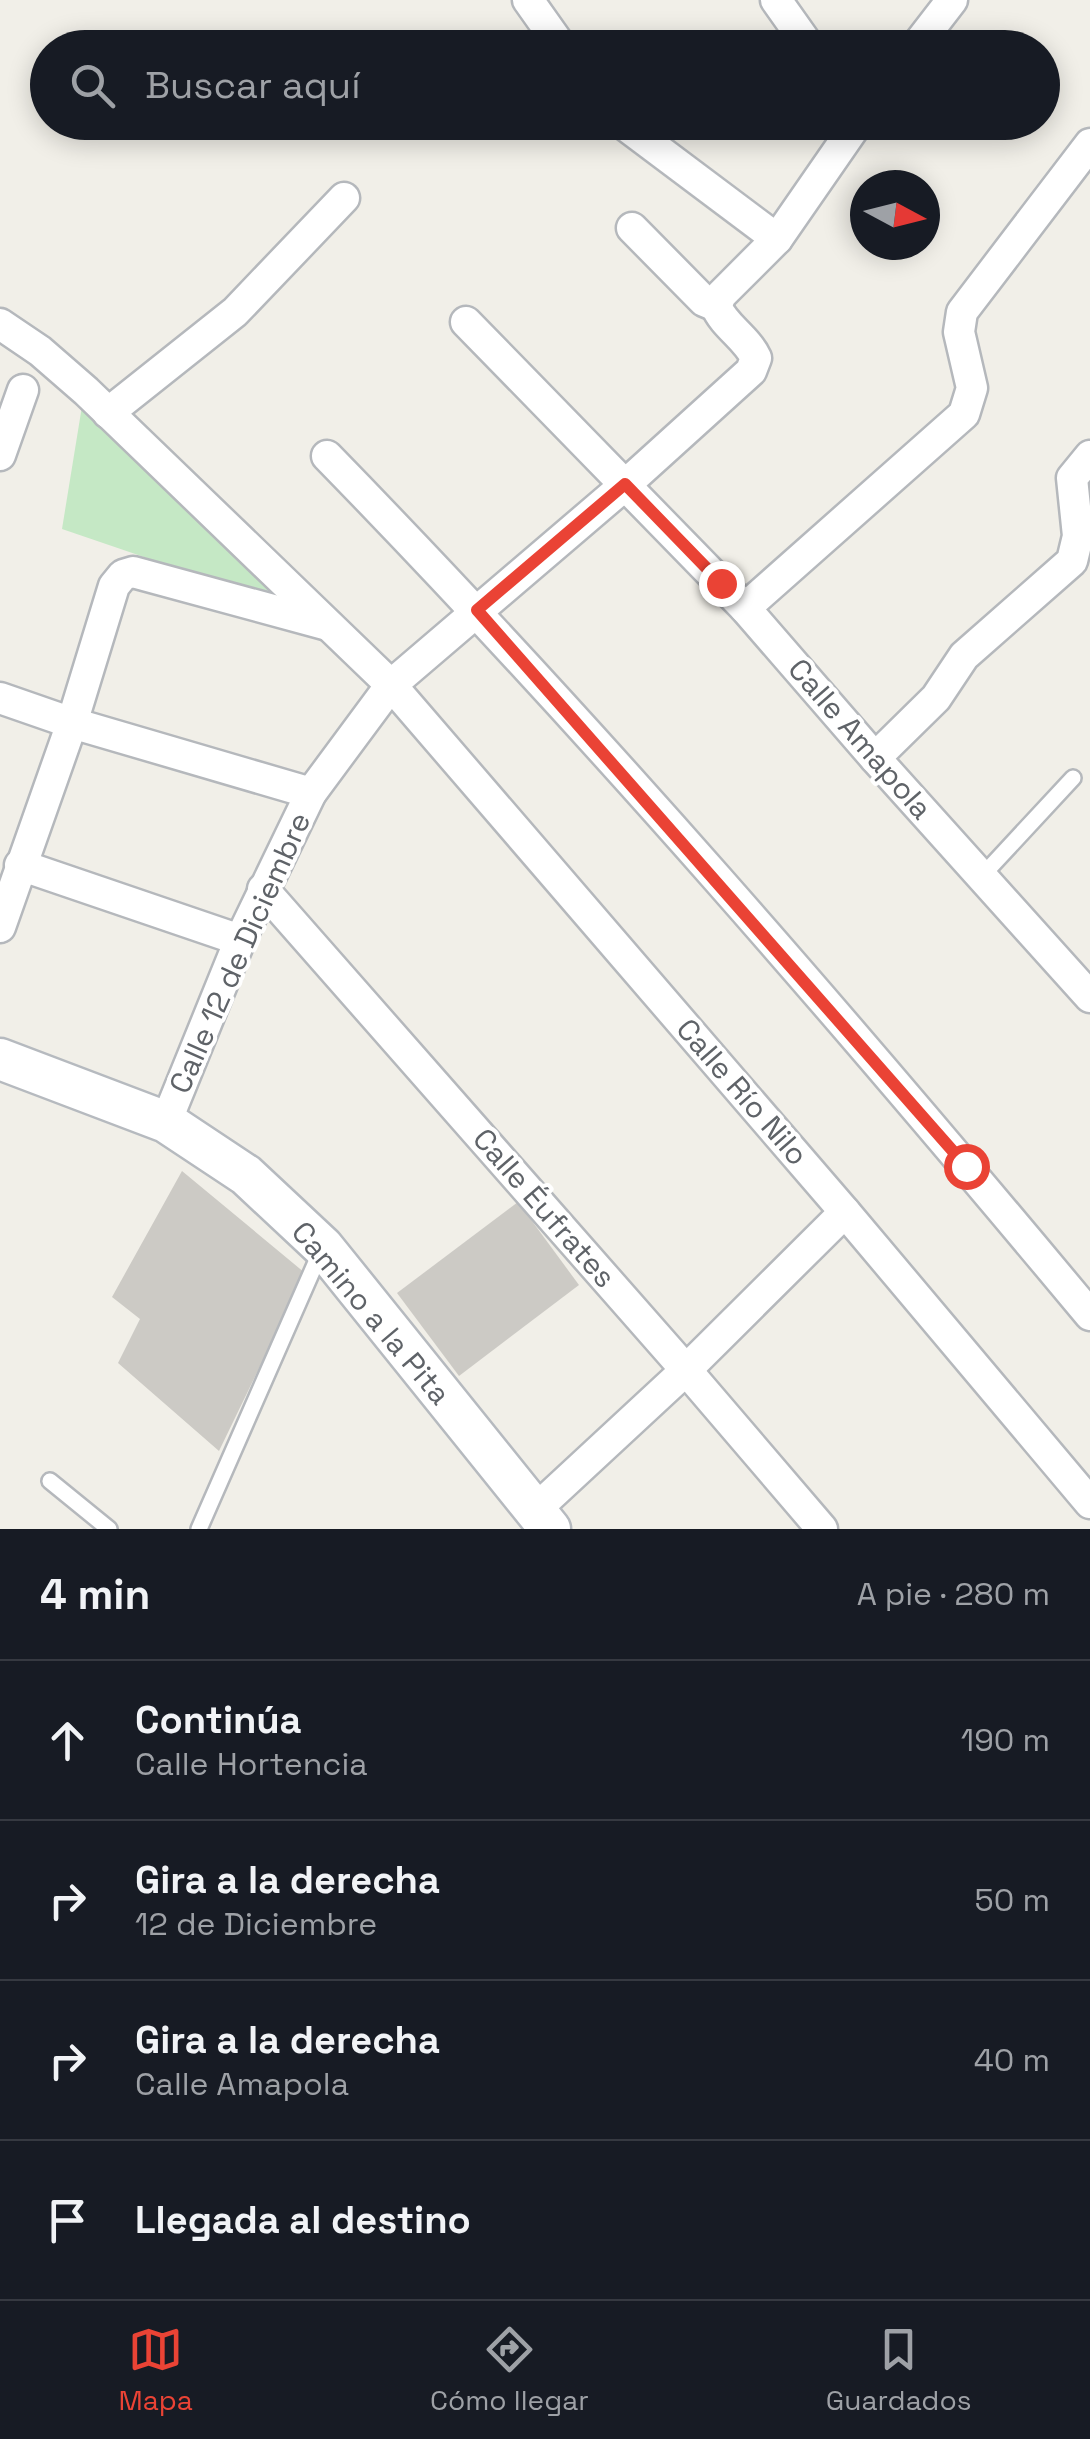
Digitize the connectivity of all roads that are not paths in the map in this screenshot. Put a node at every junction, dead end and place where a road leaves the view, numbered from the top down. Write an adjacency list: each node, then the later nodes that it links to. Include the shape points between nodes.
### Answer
1 (528, 0): 4 (street)
2 (776, 0): 5 (street)
3 (952, 0): 6 (street)
4 (549, 30)
5 (797, 30)
6 (929, 30)
7 (645, 140): 12 (street)
8 (846, 140): 12 (street)
9 (1090, 144): 22 (street, via 962,312 959,332 972,388 964,414)
10 (344, 198): 17 (street, via 235,312)
11 (632, 228): 13 (street)
12 (777, 239): 13 (street)
13 (716, 306): 21 (street, Calle 12 de Diciembre, via 752,347 751,371)
14 (466, 322): 21 (street, Calle Amapola)
15 (0, 324): 17 (street, Calle Río Nilo)
16 (23, 390): 18 (street)
17 (108, 413): 24 (street, Calle Río Nilo)
18 (0, 455)
19 (327, 456): 23 (street)
20 (1081, 467): 28 (street, via 1072,560 964,656 936,698)
21 (625, 484): 22 (street, Calle Amapola); 23 (street, Calle 12 de Diciembre)
22 (745, 608): 28 (street, Calle Amapola)
23 (477, 610): 25 (street, Calle 12 de Diciembre); 41 (street, via 916,1106)
24 (332, 626): 25 (street, Calle Río Nilo); 27 (street, via 133,572 114,586)
25 (391, 685): 30 (street, Calle 12 de Diciembre); 39 (street, Calle Río Nilo)
26 (0, 698): 27 (street)
27 (72, 723): 30 (street); 31 (street)
28 (875, 758): 32 (street, Calle Amapola)
29 (1073, 778): 32 (lane)
30 (311, 793): 33 (street, Calle 12 de Diciembre)
31 (20, 865): 34 (street); 35 (street)
32 (982, 876): 36 (street, Calle Amapola)
33 (263, 889): 35 (street, Calle 12 de Diciembre); 42 (street, Calle Éufrates)
34 (0, 927)
35 (240, 940): 38 (street, Calle 12 de Diciembre)
36 (1090, 997)
37 (0, 1059): 38 (street, Camino a la Pita)
38 (166, 1122): 40 (street, Camino a la Pita, via 246,1175)
39 (845, 1212): 42 (street); 44 (street, Calle Río Nilo)
40 (323, 1247): 45 (street, Camino a la Pita); 47 (lane)
41 (1090, 1315)
42 (686, 1370): 45 (street); 48 (street, Calle Éufrates)
43 (50, 1480): 46 (lane)
44 (1090, 1504)
45 (542, 1519)
46 (109, 1529)
47 (199, 1529)
48 (822, 1529)

